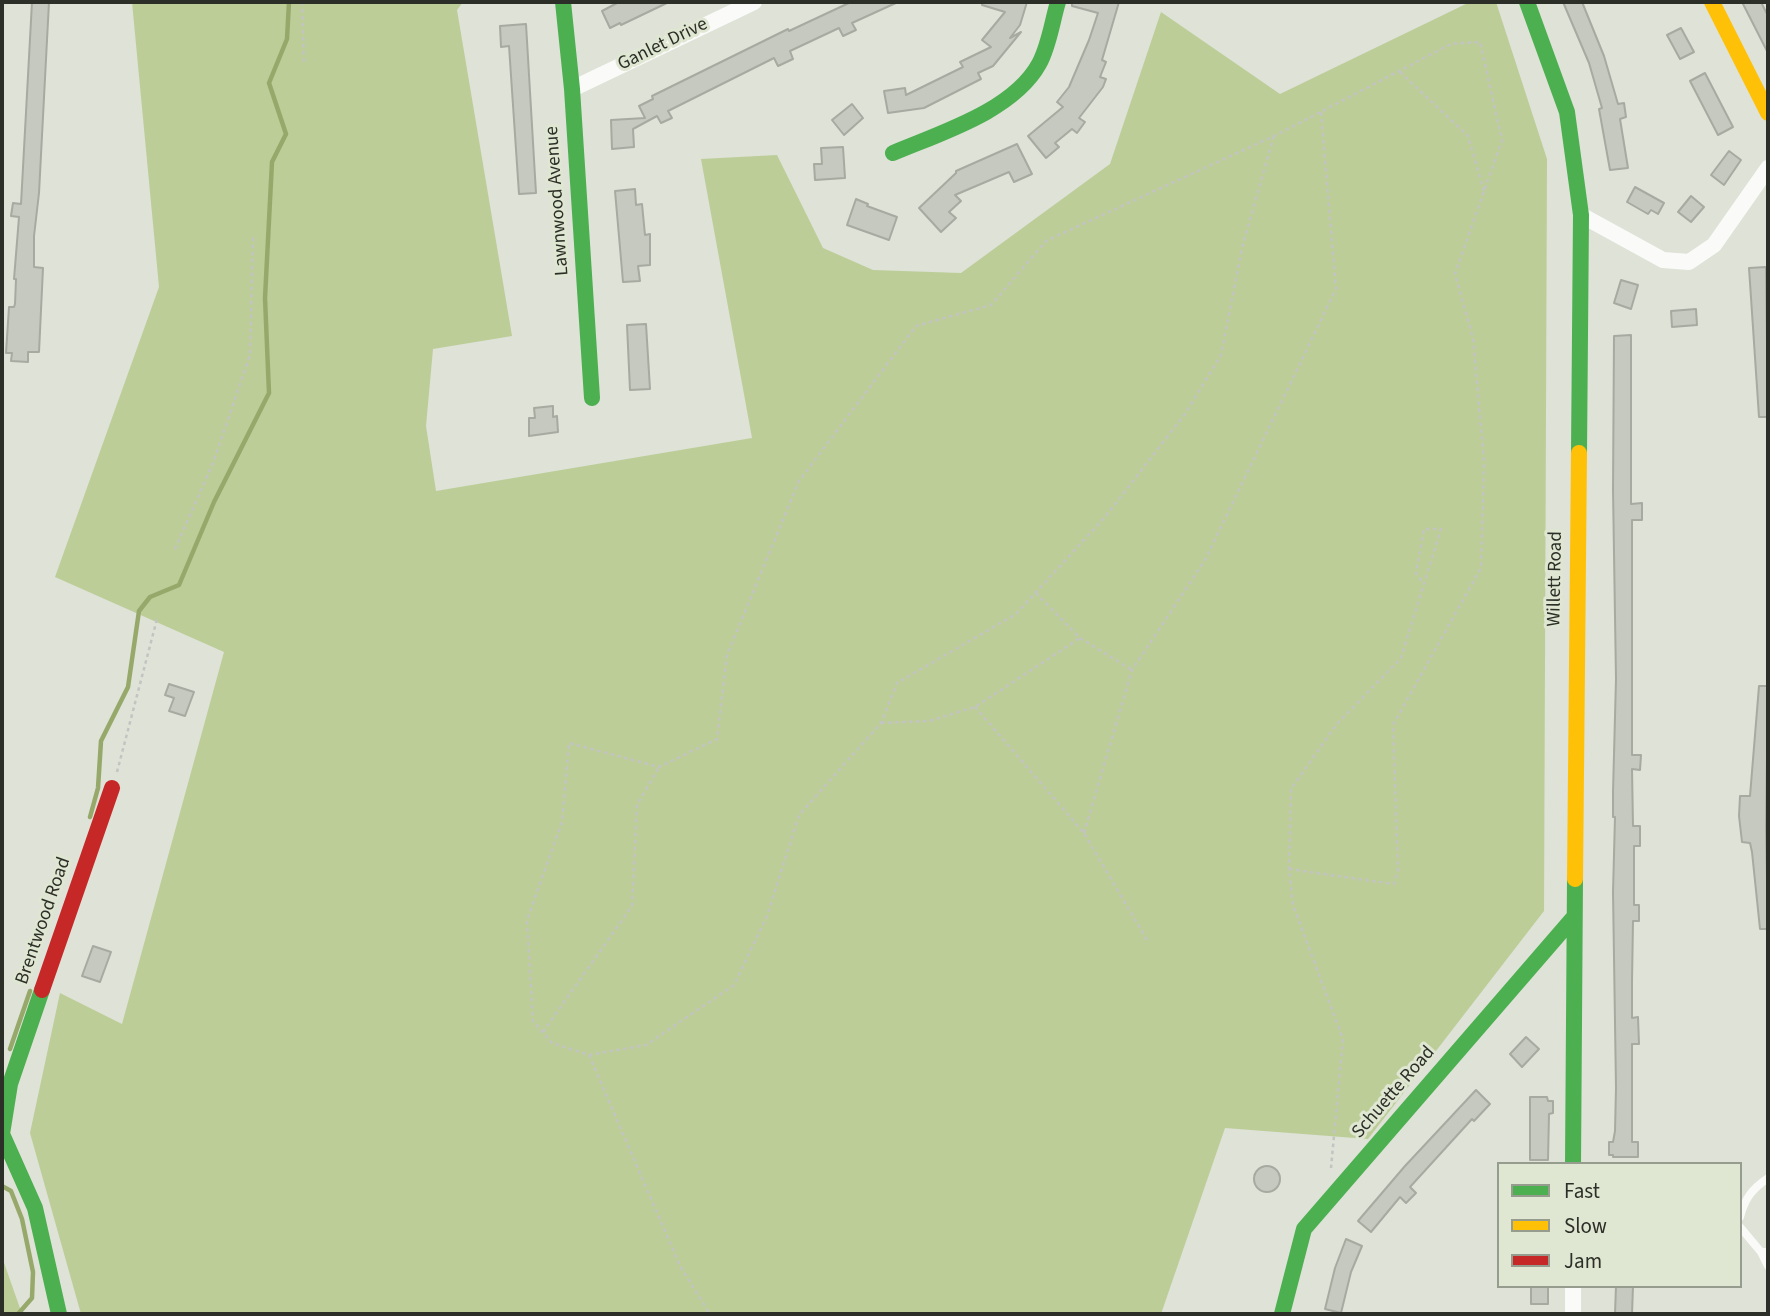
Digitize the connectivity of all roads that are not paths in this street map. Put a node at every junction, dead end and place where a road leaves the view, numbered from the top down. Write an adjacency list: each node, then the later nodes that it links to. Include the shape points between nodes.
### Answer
1 (563, 2): 6 (street, Lawnwood Avenue)
2 (754, 2): 6 (street, Ganlet Drive)
3 (1058, 2): 8 (street, via 1039,64 1024,85 998,105)
4 (1527, 2): 10 (street, Willett Road, via 1567,113)
5 (1712, 2): 7 (street)
6 (572, 89): 11 (street, Lawnwood Avenue)
7 (1768, 113)
8 (893, 153)
9 (1768, 168): 10 (street, via 1714,245 1689,262 1663,260)
10 (1581, 215): 13 (street, Willett Road)
11 (592, 398)
12 (112, 788): 14 (street, Brentwood Road, via 10,1084)
13 (1574, 917): 15 (street, Willett Road); 23 (street, Schuette Road, via 1304,1229)
14 (2, 1134): 22 (street, Brentwood Road, via 35,1208)
15 (1573, 1162)
16 (1768, 1178): 17 (lane, via 1754,1188)
17 (1742, 1209)
18 (1742, 1229): 19 (lane)
19 (1764, 1252): 20 (lane)
20 (1768, 1266)
21 (1573, 1288): 24 (street)
22 (59, 1314)
23 (1282, 1314)
24 (1573, 1314)

